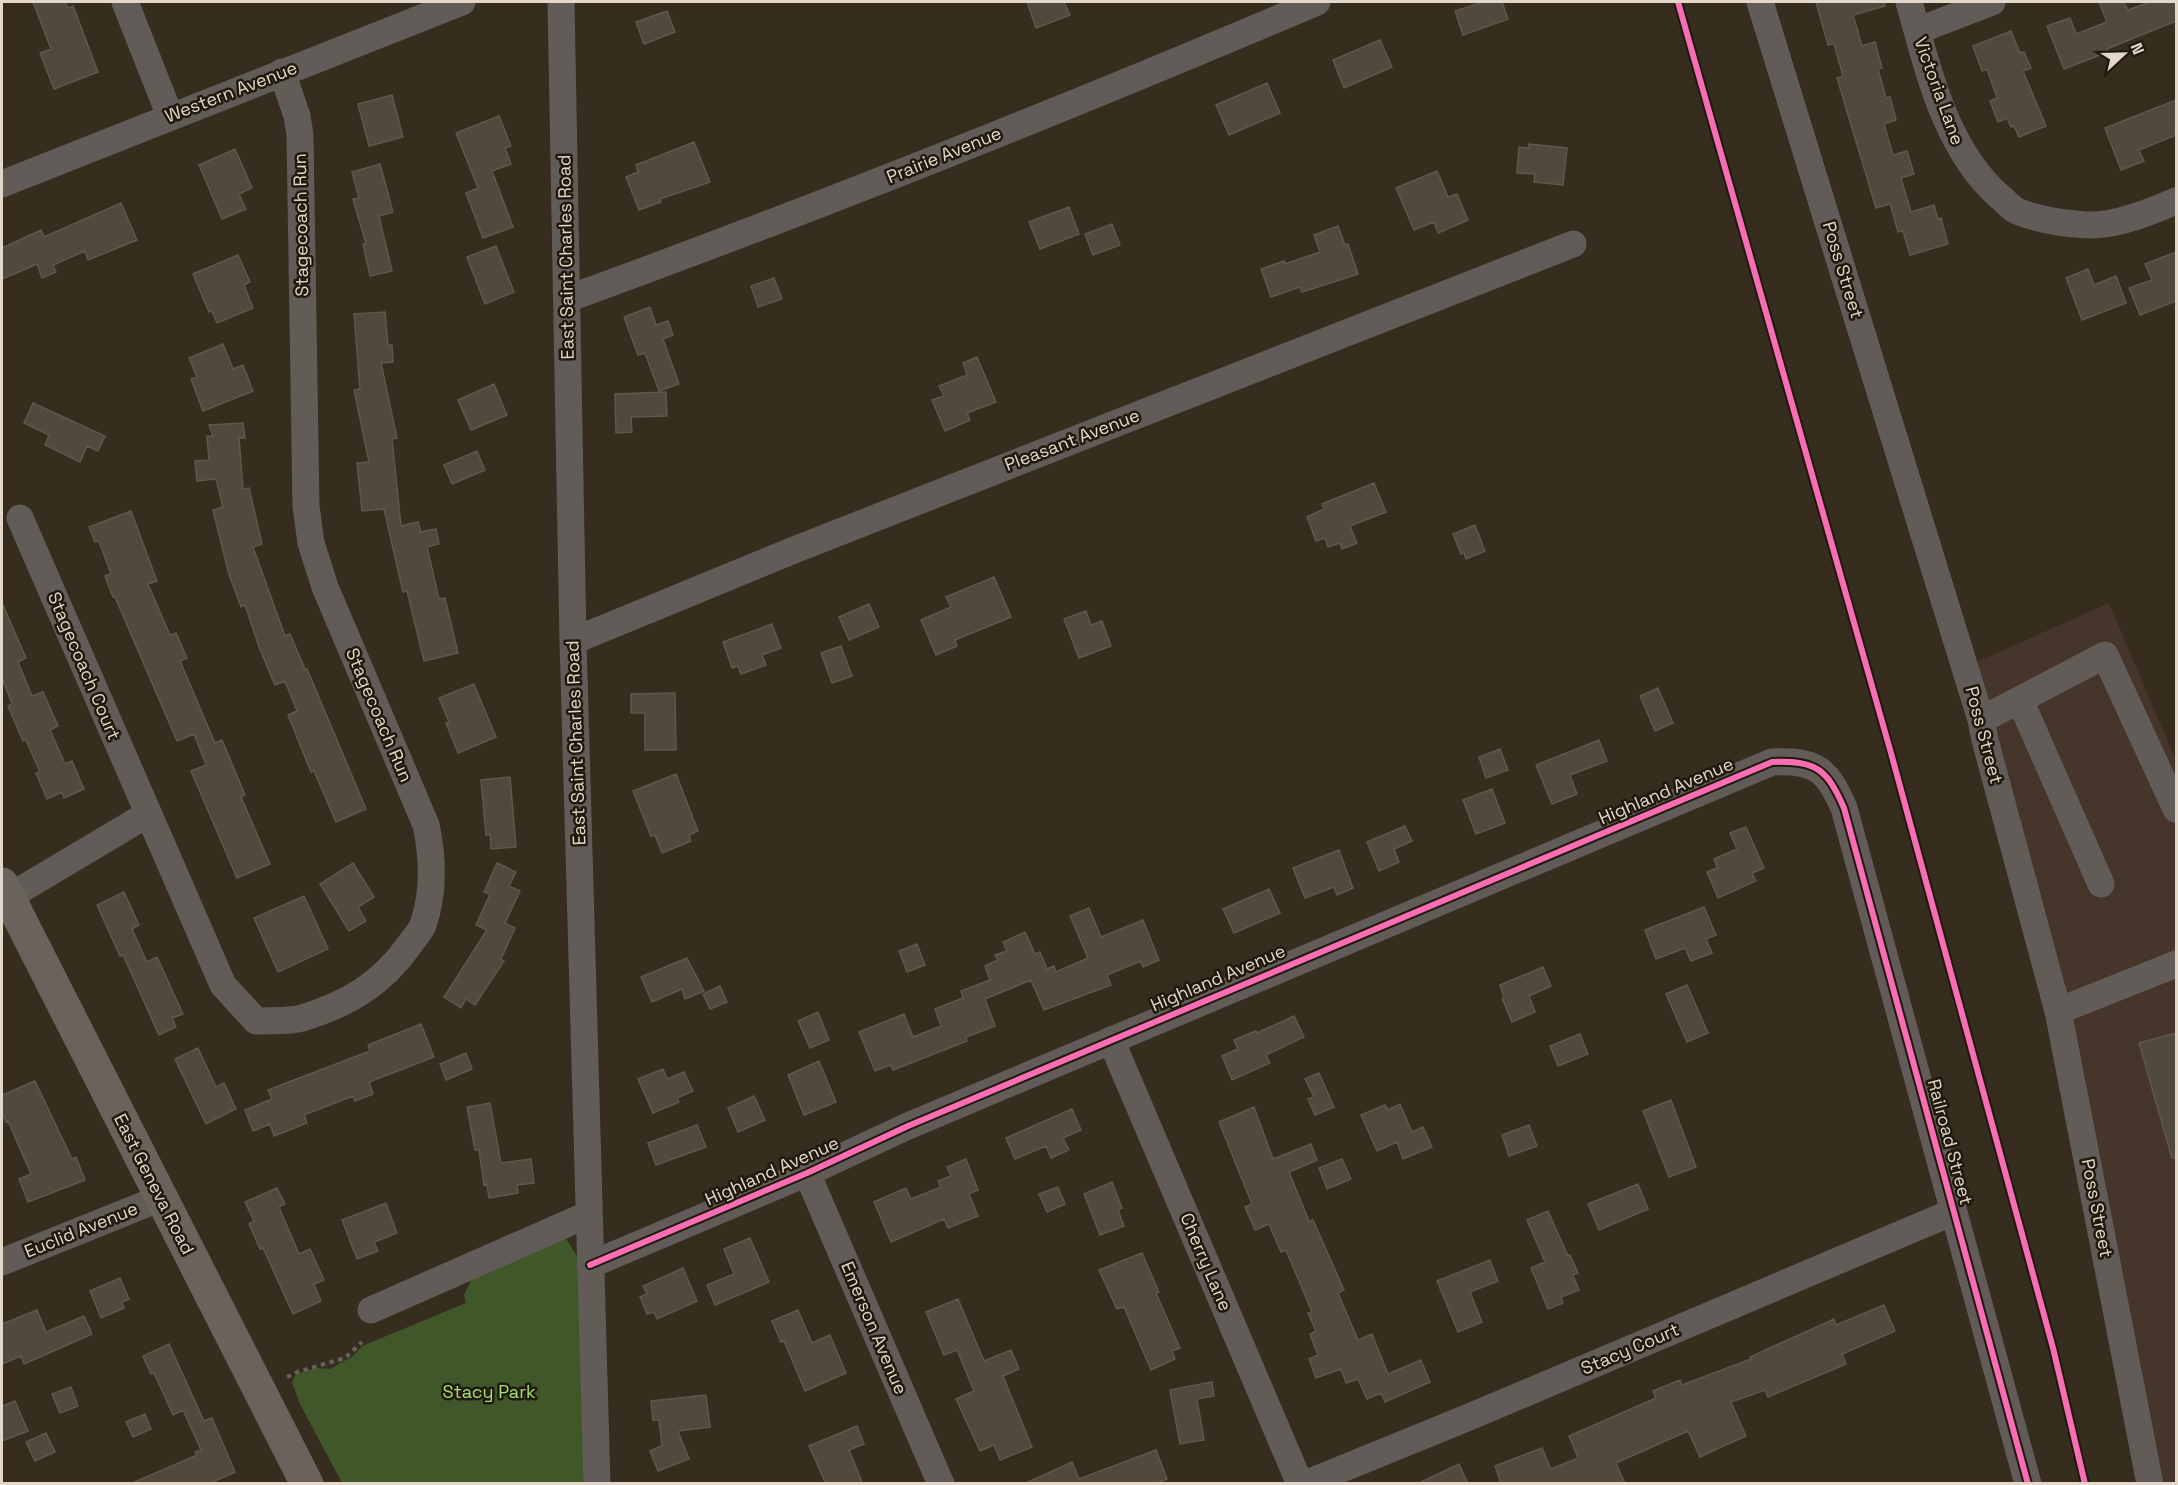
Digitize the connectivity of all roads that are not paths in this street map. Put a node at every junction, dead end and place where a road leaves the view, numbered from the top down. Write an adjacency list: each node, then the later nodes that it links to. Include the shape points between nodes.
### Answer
1 (125, 2): 10 (street)
2 (462, 2): 9 (street, Western Avenue)
3 (561, 2): 14 (street, East Saint Charles Road)
4 (1317, 2): 14 (street, Prairie Avenue, via 1044,115)
5 (1760, 2): 18 (street, Poss Street)
6 (1909, 2): 8 (street, Victoria Lane)
7 (1992, 2): 8 (street)
8 (1917, 31): 12 (street, Victoria Lane, via 1941,106 1964,156 1986,185 2016,211 2046,220 2095,225 2142,215)
9 (282, 72): 10 (street, Western Avenue); 21 (street, Stagecoach Run, via 300,135 306,506 311,543 325,587 426,825 432,863 422,927 397,962 366,990 300,1019 256,1021 223,985)
10 (170, 116): 11 (street, Western Avenue)
11 (2, 184)
12 (2176, 201)
13 (1574, 244): 16 (street, Pleasant Avenue, via 805,545)
14 (567, 299): 16 (street, East Saint Charles Road)
15 (20, 518): 21 (street, Stagecoach Court)
16 (573, 641): 30 (street, East Saint Charles Road)
17 (2020, 700): 18 (street); 20 (street, via 2105,655); 22 (street)
18 (1981, 720): 25 (street, Poss Street)
19 (1844, 808): 26 (street, Highland Avenue, via 1825,774 1795,761 1772,762); 29 (street, Railroad Street)
20 (2176, 809)
21 (148, 814): 23 (street)
22 (2101, 884)
23 (4, 894): 28 (main road, East Geneva Road)
24 (2176, 964): 25 (street)
25 (2058, 1011): 40 (street, Poss Street)
26 (1111, 1040): 27 (street, Highland Avenue); 37 (street, Cherry Lane)
27 (807, 1173): 32 (street, Highland Avenue); 36 (street, Emerson Avenue)
28 (161, 1198): 31 (street, Euclid Avenue); 34 (main road, East Geneva Road)
29 (1953, 1212): 38 (street, Stacy Court); 39 (street, Railroad Street)
30 (589, 1214): 32 (street, East Saint Charles Road); 33 (street)
31 (2, 1262)
32 (590, 1265): 35 (street, East Saint Charles Road)
33 (371, 1310)
34 (307, 1484)
35 (597, 1484)
36 (941, 1484)
37 (1300, 1484)
38 (1305, 1484)
39 (2028, 1484)
40 (2150, 1484)

